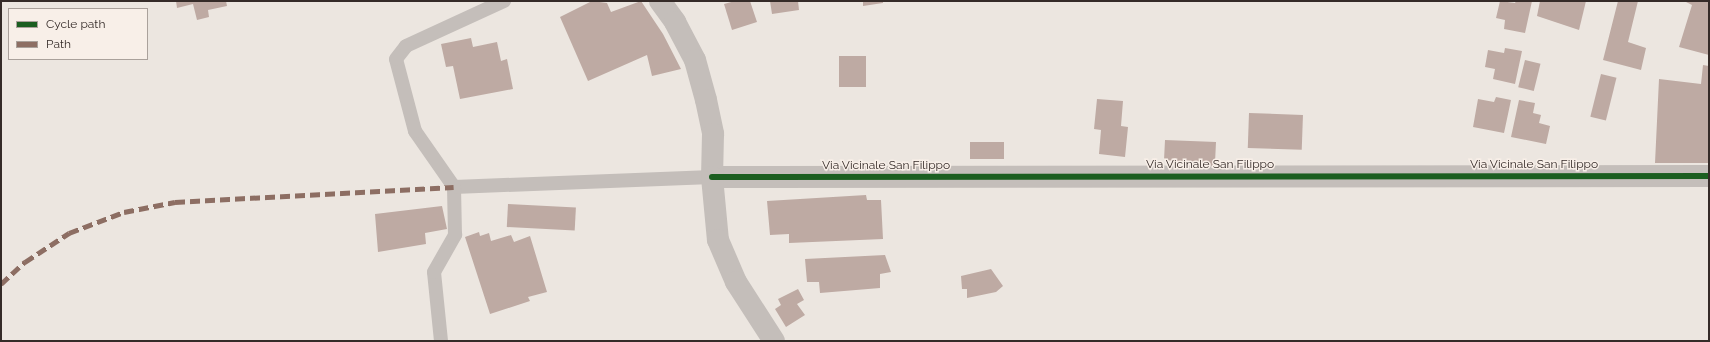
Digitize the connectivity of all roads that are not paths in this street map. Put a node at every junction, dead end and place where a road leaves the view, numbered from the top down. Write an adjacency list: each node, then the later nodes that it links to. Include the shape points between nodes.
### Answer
1 (504, 1): 5 (lane, via 406,46 396,59 414,131)
2 (660, 1): 4 (street, via 675,22 695,60 713,134)
3 (1709, 176): 4 (street, Via Vicinale San Filippo)
4 (712, 177): 5 (lane); 7 (street, via 718,240 736,282)
5 (454, 187): 6 (lane, via 455,235 434,272)
6 (441, 341)
7 (774, 341)

